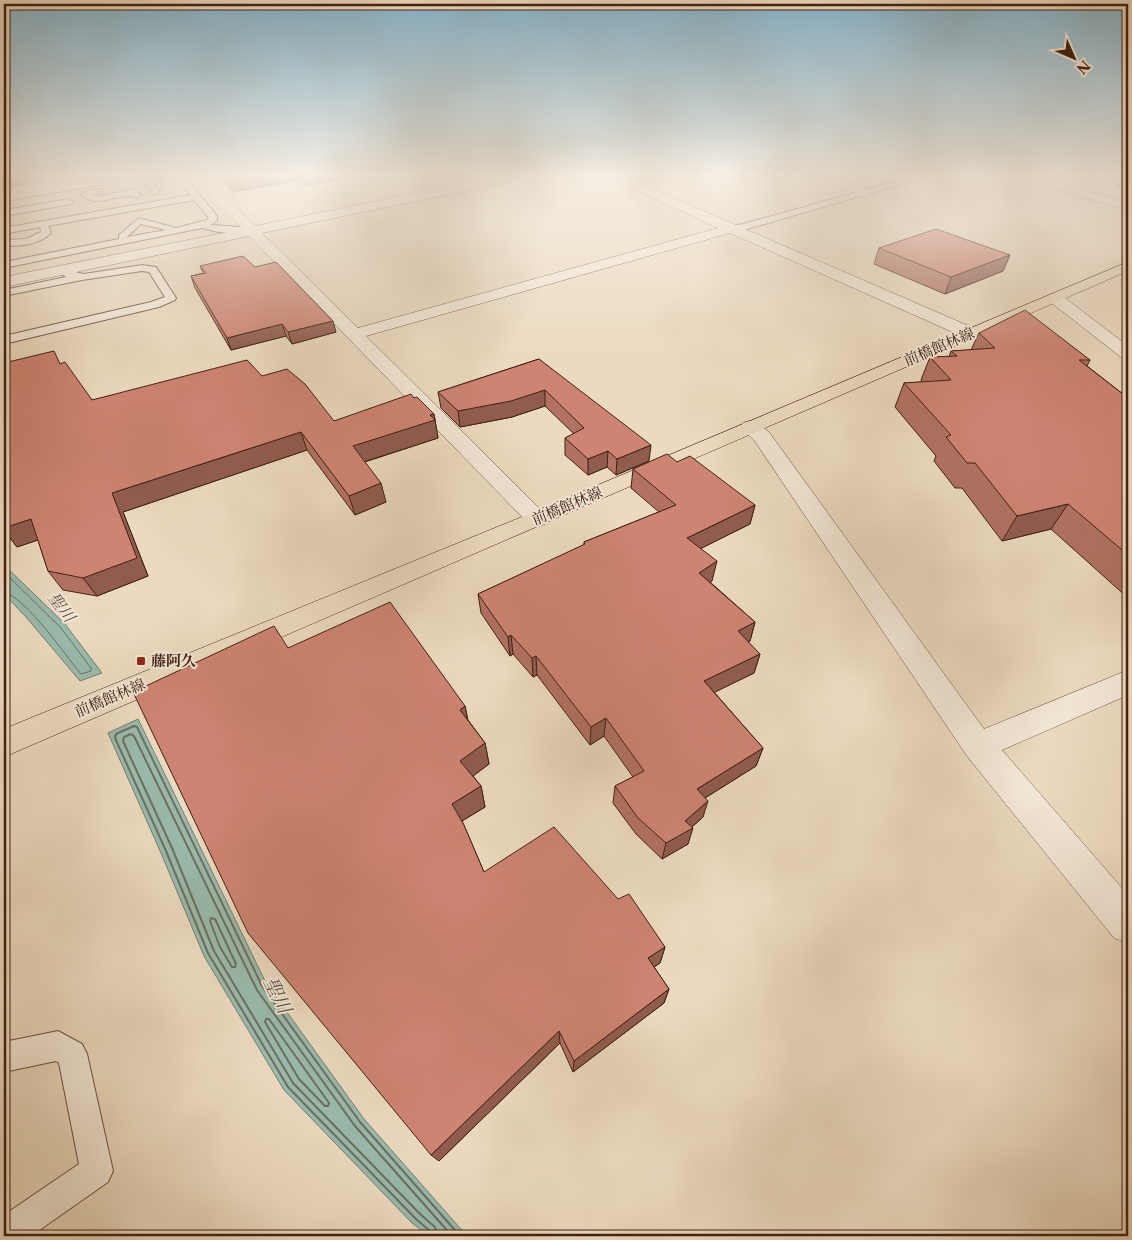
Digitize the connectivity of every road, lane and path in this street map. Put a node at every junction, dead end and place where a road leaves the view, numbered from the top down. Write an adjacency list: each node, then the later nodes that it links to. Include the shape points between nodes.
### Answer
1 (43, 235): 10 (lane, via 17,243)
2 (87, 235): 12 (lane)
3 (124, 235): 9 (lane, via 122,237)
4 (155, 235): 9 (lane)
5 (234, 235): 16 (street)
6 (257, 235): 21 (street)
7 (708, 235): 21 (street)
8 (743, 235): 22 (street)
9 (125, 241): 12 (lane)
10 (4, 243)
11 (51, 243): 13 (lane)
12 (94, 248): 14 (lane)
13 (4, 252)
14 (4, 265)
15 (1128, 266): 20 (main road, 前橋館林線)
16 (65, 270): 17 (lane, via 68,275); 18 (street)
17 (85, 276): 19 (lane); 23 (lane, via 136,267 152,269 171,298 155,305)
18 (4, 282)
19 (4, 293)
20 (1055, 298): 22 (main road, 前橋館林線); 24 (street)
21 (354, 334): 26 (street)
22 (972, 334): 25 (main road, 前橋館林線)
23 (4, 340)
24 (1128, 354)
25 (750, 427): 26 (main road, 前橋館林線); 29 (street, via 762,436)
26 (537, 520): 28 (main road, 前橋館林線)
27 (1128, 682): 29 (street)
28 (4, 743)
29 (978, 746): 30 (street)
30 (1128, 924)
31 (4, 1057): 32 (lane, via 58,1046 72,1054 97,1171)
32 (4, 1235)

